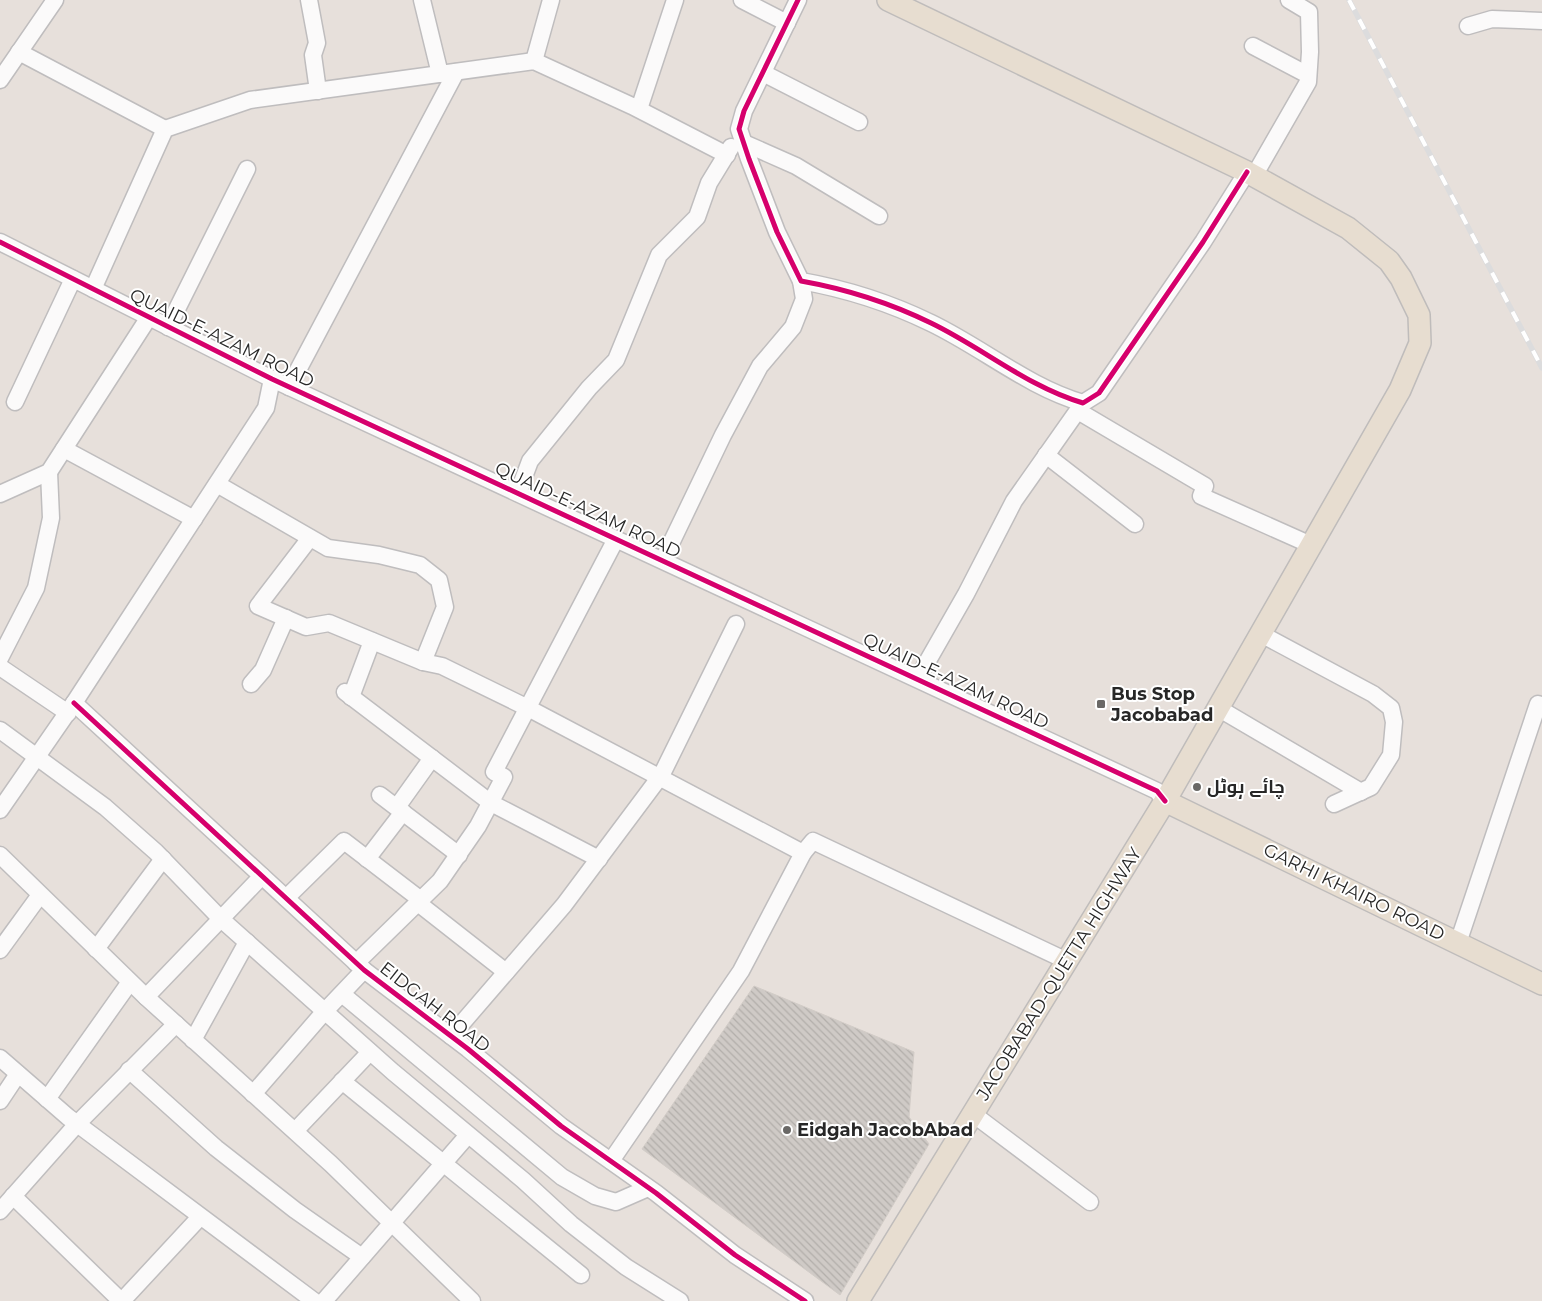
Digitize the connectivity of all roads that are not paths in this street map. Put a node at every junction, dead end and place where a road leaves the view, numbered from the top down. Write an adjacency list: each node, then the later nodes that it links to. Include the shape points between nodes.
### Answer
1 (55, 0): 14 (street)
2 (309, 0): 20 (street, via 317,43 313,55)
3 (422, 0): 16 (street)
4 (551, 0): 15 (street)
5 (675, 0): 21 (street)
6 (742, 0): 11 (street)
7 (798, 0): 11 (street)
8 (1289, 0): 18 (street, via 1309,12)
9 (891, 1): 27 (main road, JACOBABAD-QUETTA HIGHWAY)
10 (1542, 21): 12 (street, via 1492,20)
11 (787, 23): 17 (street)
12 (1468, 26)
13 (1253, 46): 18 (street)
14 (20, 52): 19 (street); 23 (street)
15 (534, 61): 16 (street); 21 (street)
16 (448, 73): 20 (street); 36 (street)
17 (762, 73): 22 (street); 24 (street, via 744,111)
18 (1308, 75): 27 (street, via 1308,82)
19 (0, 80)
20 (318, 90): 23 (street, via 250,100)
21 (639, 109): 25 (street)
22 (859, 122)
23 (165, 129): 32 (street)
24 (741, 136): 25 (street); 28 (street); 31 (street, via 777,232)
25 (727, 155): 43 (street, via 709,183 697,217 659,255 616,360 530,461)
26 (247, 169): 34 (street)
27 (1251, 174): 38 (street, via 1099,393); 49 (main road, JACOBABAD-QUETTA HIGHWAY, via 1348,228 1389,262 1401,278 1419,315 1420,343 1400,390)
28 (879, 216)
29 (0, 242): 30 (street, QUAID-E-AZAM ROAD)
30 (73, 279): 32 (street, QUAID-E-AZAM ROAD); 37 (street)
31 (801, 282): 38 (street, via 862,295 932,324); 50 (street, via 804,299 793,327 760,366)
32 (93, 289): 33 (street, QUAID-E-AZAM ROAD)
33 (150, 317): 34 (street, QUAID-E-AZAM ROAD); 39 (street)
34 (168, 327): 35 (street, QUAID-E-AZAM ROAD)
35 (272, 379): 36 (street, QUAID-E-AZAM ROAD); 42 (street, via 266,408)
36 (289, 387): 43 (street, QUAID-E-AZAM ROAD)
37 (15, 402)
38 (1080, 407): 40 (street); 49 (street, via 1205,486 1201,496)
39 (64, 449): 41 (street); 45 (street)
40 (1046, 455): 46 (street); 58 (street, via 1014,501)
41 (49, 472): 44 (street); 55 (street, via 51,518 36,588)
42 (217, 484): 45 (street); 47 (street)
43 (518, 493): 48 (street, QUAID-E-AZAM ROAD)
44 (0, 494)
45 (194, 519): 61 (street)
46 (1135, 524)
47 (310, 538): 51 (street, via 258,606); 56 (street, via 328,548 420,565 439,580 445,607)
48 (616, 538): 50 (street, QUAID-E-AZAM ROAD); 62 (street)
49 (1311, 545): 53 (main road, JACOBABAD-QUETTA HIGHWAY)
50 (663, 560): 58 (street, QUAID-E-AZAM ROAD)
51 (286, 618): 54 (street, via 306,627 329,623); 59 (street, via 262,670)
52 (736, 624): 67 (street)
53 (1261, 634): 63 (main road, JACOBABAD-QUETTA HIGHWAY); 68 (street, via 1373,694 1391,708 1394,722 1391,755 1371,787)
54 (372, 641): 56 (street); 66 (street, via 348,694)
55 (0, 658)
56 (423, 662): 62 (street, via 442,666)
57 (0, 667): 61 (street, EIDGAH ROAD)
58 (918, 678): 70 (street, QUAID-E-AZAM ROAD, via 1157,791)
59 (251, 684)
60 (1538, 704): 87 (street)
61 (71, 708): 65 (street); 81 (street, EIDGAH ROAD)
62 (528, 708): 67 (street); 71 (street, via 494,772 504,777)
63 (1218, 708): 68 (street); 70 (main road, JACOBABAD-QUETTA HIGHWAY)
64 (0, 730): 65 (street)
65 (36, 757): 73 (street); 78 (street, via 105,808)
66 (432, 758): 71 (street); 74 (street)
67 (658, 779): 75 (street); 80 (street)
68 (1361, 792): 72 (street)
69 (380, 795): 74 (street)
70 (1165, 801): 87 (main road, GARHI KHAIRO ROAD); 90 (main road, JACOBABAD-QUETTA HIGHWAY)
71 (491, 803): 76 (street); 80 (street)
72 (1334, 804)
73 (0, 810)
74 (400, 810): 76 (street); 79 (street)
75 (803, 854): 90 (street, via 813,841); 113 (street, via 741,971)
76 (459, 855): 84 (street, via 440,881)
77 (0, 856): 82 (street)
78 (163, 859): 85 (street); 88 (street)
79 (367, 859): 83 (street, via 344,841); 84 (street)
80 (599, 859): 92 (street)
81 (262, 876): 83 (street, EIDGAH ROAD); 85 (street)
82 (40, 895): 88 (street); 89 (street)
83 (286, 898): 91 (street, EIDGAH ROAD)
84 (419, 901): 91 (street); 92 (street)
85 (221, 919): 86 (street); 96 (street)
86 (247, 942): 97 (street); 100 (street)
87 (1458, 943): 94 (main road, GARHI KHAIRO ROAD)
88 (96, 949): 93 (street)
89 (0, 950)
90 (1067, 961): 109 (main road, JACOBABAD-QUETTA HIGHWAY)
91 (360, 967): 95 (street); 99 (street, EIDGAH ROAD)
92 (506, 972): 99 (street)
93 (130, 982): 96 (street); 107 (street)
94 (1542, 984)
95 (342, 994): 97 (street); 115 (street, via 562,1177 595,1196 616,1202)
96 (146, 997): 98 (street)
97 (325, 1011): 101 (street); 106 (street)
98 (176, 1024): 100 (street); 103 (street)
99 (452, 1036): 113 (street, EIDGAH ROAD, via 561,1126)
100 (193, 1040): 106 (street)
101 (370, 1052): 105 (street); 112 (street)
102 (0, 1058): 104 (street)
103 (129, 1070): 110 (street); 121 (street, via 216,1148)
104 (18, 1074): 107 (street); 108 (street)
105 (342, 1081): 111 (street); 114 (street)
106 (253, 1094): 111 (street)
107 (47, 1099): 110 (street)
108 (0, 1101)
109 (973, 1114): 117 (street); 129 (main road, JACOBABAD-QUETTA HIGHWAY)
110 (77, 1124): 116 (street); 119 (street)
111 (295, 1131): 120 (street)
112 (468, 1136): 114 (street); 127 (street, via 626,1267)
113 (610, 1161): 115 (street, EIDGAH ROAD)
114 (444, 1164): 120 (street); 122 (street)
115 (648, 1188): 128 (street, EIDGAH ROAD, via 735,1255)
116 (13, 1196): 118 (street); 123 (street)
117 (1090, 1202)
118 (0, 1211)
119 (200, 1217): 123 (street); 124 (street)
120 (392, 1224): 121 (street); 126 (street)
121 (362, 1257): 125 (street)
122 (580, 1274)
123 (122, 1301)
124 (314, 1301)
125 (324, 1301)
126 (472, 1301)
127 (680, 1301)
128 (805, 1301)
129 (858, 1301)

